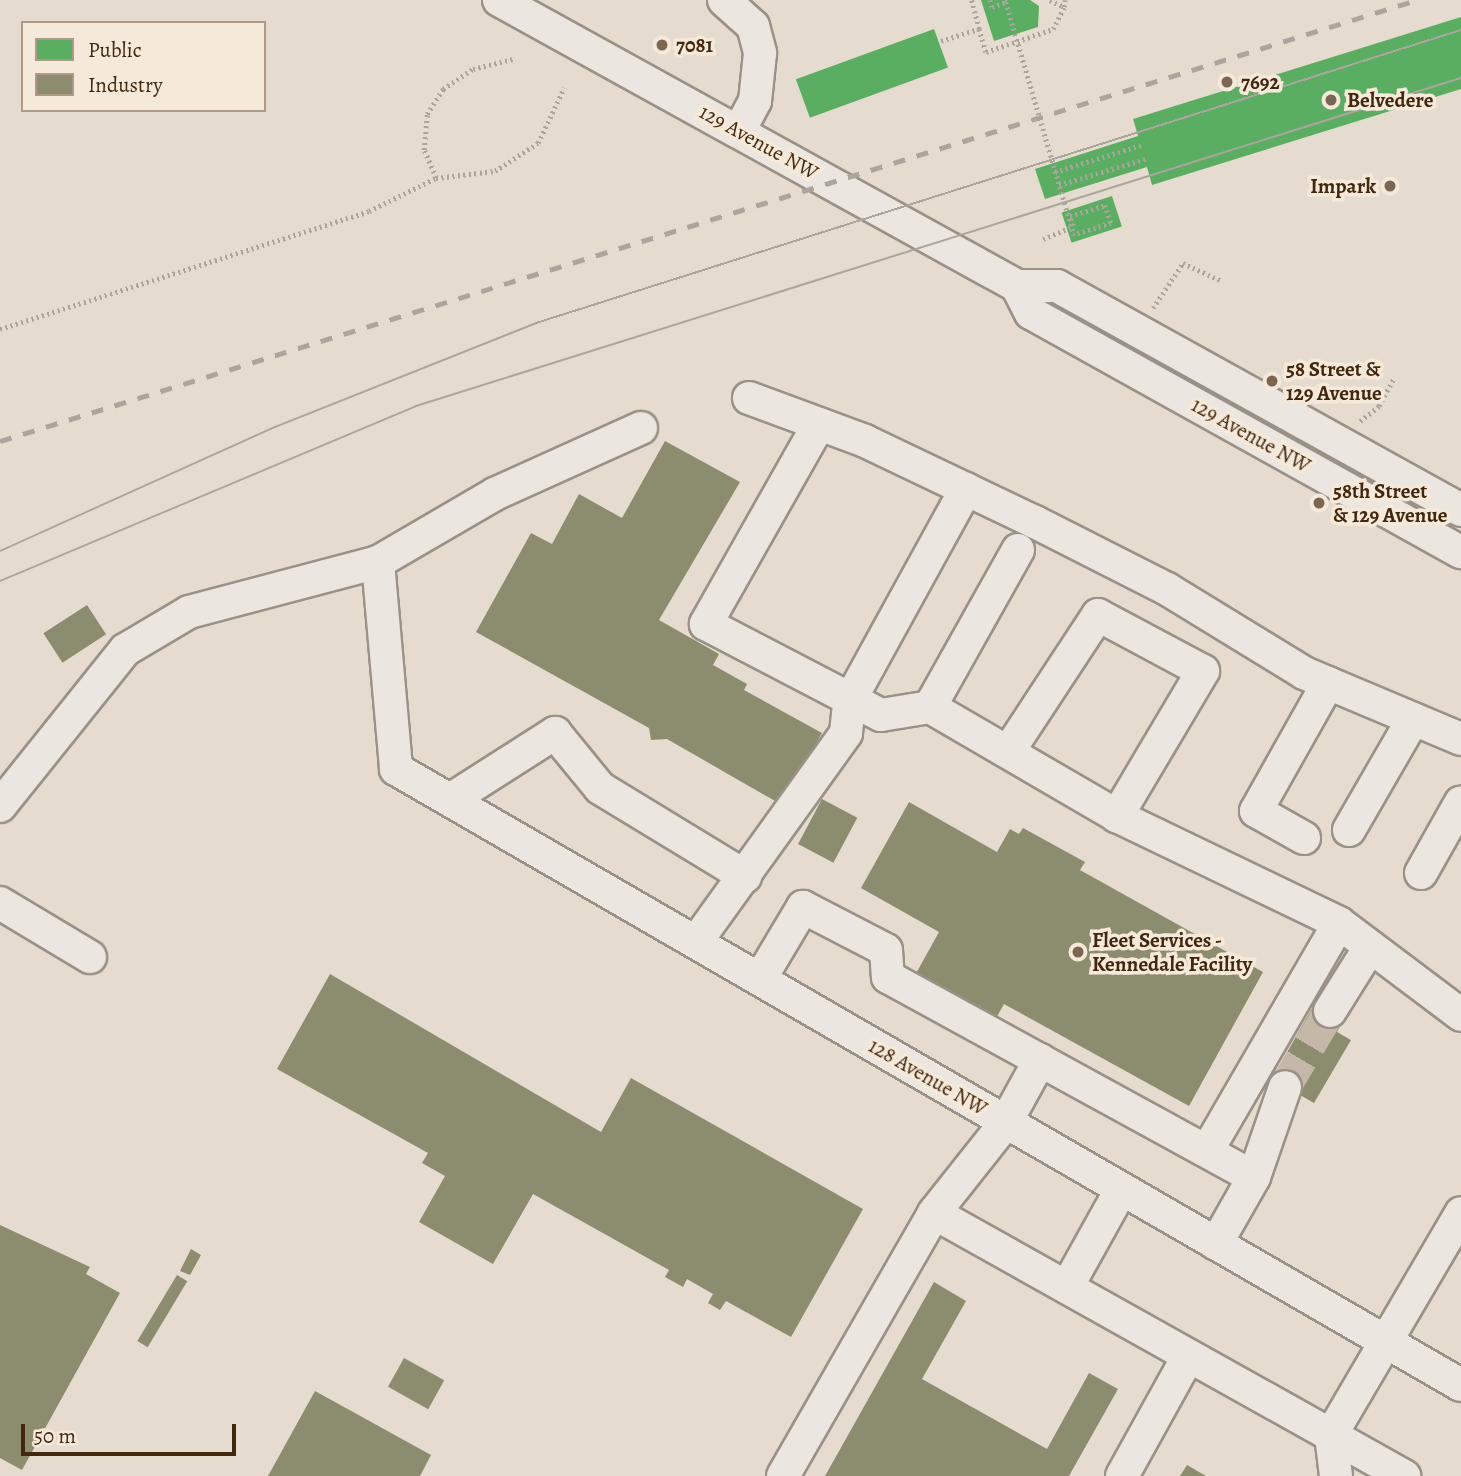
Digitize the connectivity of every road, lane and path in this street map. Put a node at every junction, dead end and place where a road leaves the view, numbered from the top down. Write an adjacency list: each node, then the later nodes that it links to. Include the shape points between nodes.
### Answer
1 (499, 0): 13 (street, 129 Avenue NW)
2 (724, 0): 13 (street, via 753,26 760,53 755,101)
3 (971, 0): 9 (path)
4 (990, 0): 7 (path, bridge, via 992,7)
5 (1050, 0): 8 (path)
6 (1065, 0): 8 (path)
7 (1005, 1): 16 (path, bridge)
8 (1064, 8): 9 (path, via 1053,29 986,52)
9 (979, 29): 10 (path)
10 (941, 41)
11 (513, 59): 17 (path, via 473,69 443,89 427,114 424,150)
12 (564, 88): 17 (path, via 527,154 495,172)
13 (739, 131): 21 (street, 129 Avenue NW)
14 (1141, 145): 16 (path)
15 (1145, 159): 18 (path)
16 (1055, 172): 18 (path, bridge)
17 (436, 178): 23 (path, via 369,211)
18 (1059, 185): 19 (path, bridge, via 1074,235 1111,223 1105,205 1070,216 1073,226)
19 (1043, 239)
20 (1222, 282): 22 (path, via 1183,263)
21 (1017, 286): 30 (street, 129 Avenue NW, via 1057,286); 32 (street, 129 Avenue NW, via 1031,313)
22 (1151, 312)
23 (0, 329)
24 (1393, 380): 26 (path, via 1371,416)
25 (749, 398): 27 (street)
26 (1356, 422)
27 (819, 424): 29 (street); 35 (street, via 706,624)
28 (641, 428): 33 (street, via 495,494)
29 (966, 489): 34 (street, via 1167,589); 35 (street)
30 (1461, 510)
31 (1018, 550): 36 (street)
32 (1461, 552)
33 (378, 562): 40 (street, 128 Avenue NW, via 396,769); 42 (street, via 189,612 125,650)
34 (1328, 683): 37 (street); 45 (street, via 1256,811)
35 (849, 702): 36 (street, via 881,715); 47 (street, via 846,733)
36 (930, 707): 39 (street)
37 (1413, 719): 38 (street); 44 (street)
38 (1461, 739)
39 (1008, 752): 43 (street); 43 (street, via 1098,615 1203,671)
40 (450, 800): 47 (street, via 555,733 600,788); 50 (street, 128 Avenue NW)
41 (1461, 802): 46 (street)
42 (0, 806)
43 (1117, 816): 49 (street)
44 (1349, 830)
45 (1304, 838)
46 (1421, 873)
47 (745, 876): 50 (street)
48 (0, 903): 52 (street)
49 (1339, 923): 51 (street); 59 (street)
50 (696, 942): 53 (street, 128 Avenue NW)
51 (1370, 947): 54 (street); 55 (street)
52 (90, 957)
53 (760, 979): 56 (street, via 803,907 886,950 888,977); 58 (street, 128 Avenue NW)
54 (1330, 1011)
55 (1461, 1016)
56 (1040, 1060): 58 (street); 59 (street)
57 (1286, 1087): 60 (street)
58 (1006, 1122): 61 (street, 128 Avenue NW); 62 (street)
59 (1207, 1152): 60 (street)
60 (1254, 1177): 64 (street)
61 (1121, 1190): 64 (street, 128 Avenue NW); 65 (street)
62 (934, 1213): 65 (street); 70 (street)
63 (1461, 1213): 66 (street)
64 (1216, 1244): 66 (street, 128 Avenue NW)
65 (1067, 1287): 67 (street)
66 (1387, 1344): 68 (street, 128 Avenue NW); 69 (street)
67 (1188, 1357): 69 (street); 71 (street)
68 (1461, 1385)
69 (1331, 1435): 72 (street); 73 (street)
70 (783, 1476)
71 (1122, 1476)
72 (1336, 1476)
73 (1404, 1476)

